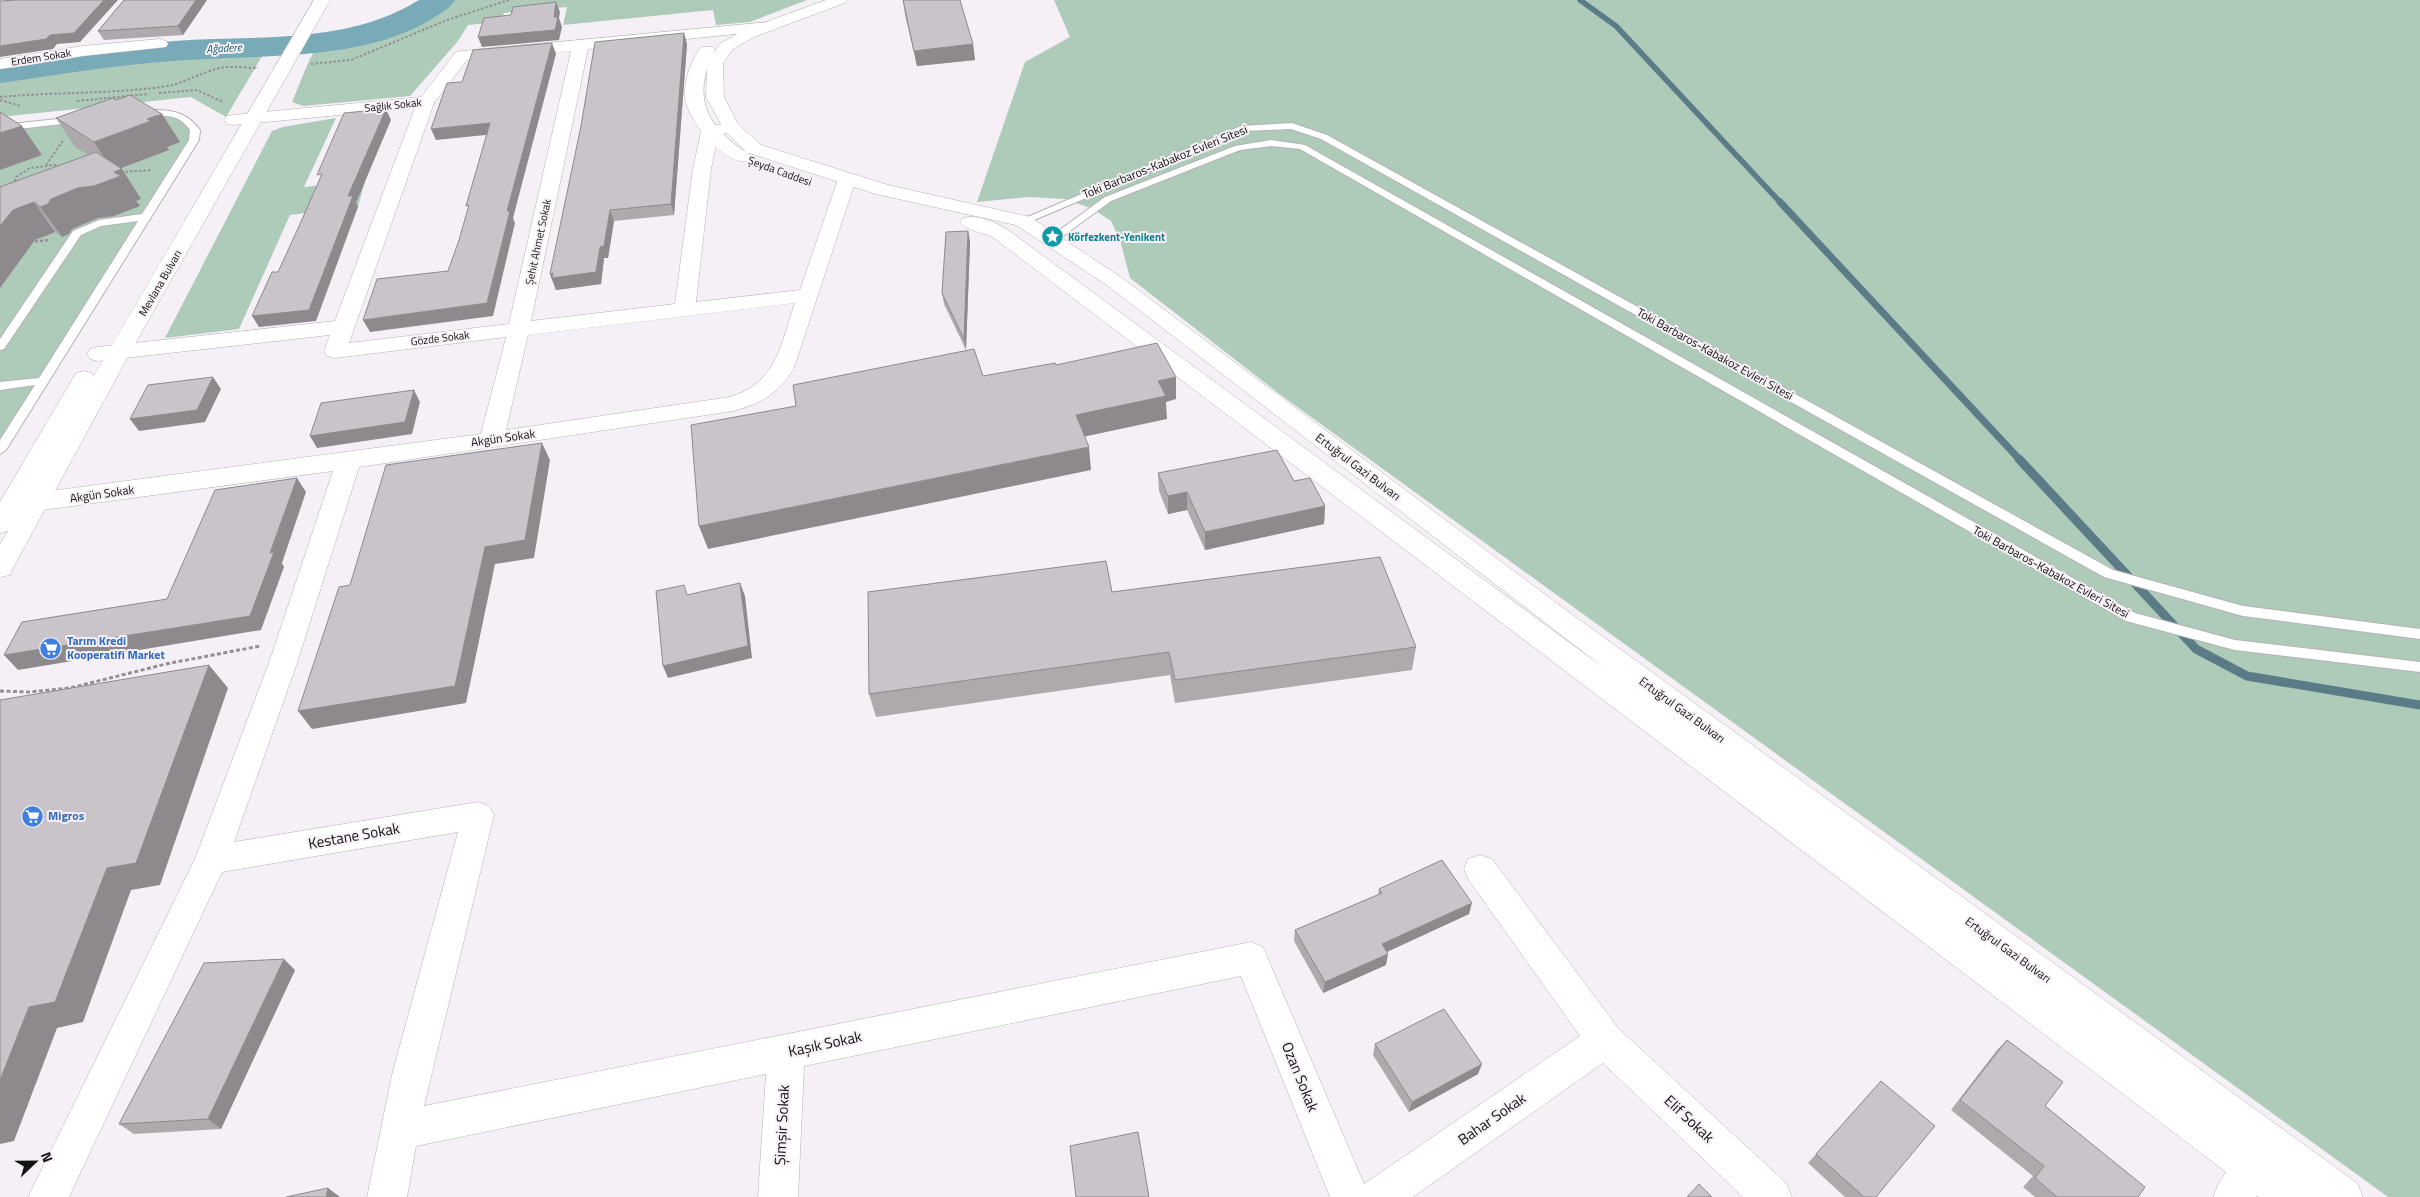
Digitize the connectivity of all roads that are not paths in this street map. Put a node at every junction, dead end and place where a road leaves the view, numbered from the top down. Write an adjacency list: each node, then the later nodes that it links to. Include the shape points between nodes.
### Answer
1 (322, 0): 15 (street, Mevlana Bulvarı)
2 (816, 0): 5 (street, Şeyda Caddesi)
3 (840, 0): 4 (street, Şeyda Caddesi)
4 (769, 27): 5 (street, Sağlık Sokak); 17 (street, Şeyda Caddesi, via 727,46 715,63 715,97)
5 (736, 30): 8 (street, Sağlık Sokak); 19 (street, Şeyda Caddesi, via 712,42 699,62 693,100)
6 (96, 36): 9 (street)
7 (160, 44): 9 (street, Erdem Sokak)
8 (581, 44): 12 (street, Sağlık Sokak, via 462,56); 28 (street, Şehit Ahmet Sokak)
9 (83, 51): 10 (street, Erdem Sokak)
10 (0, 64)
11 (263, 68): 13 (street, Mevlana Bulvarı)
12 (426, 102): 15 (street, Sağlık Sokak); 27 (street, Gözde Sokak)
13 (228, 111): 15 (street, Sağlık Sokak); 31 (street, Mevlana Bulvarı)
14 (126, 115): 21 (lane, via 177,114 191,122 195,130 194,140)
15 (255, 118): 30 (street, Mevlana Bulvarı)
16 (82, 120): 18 (lane)
17 (730, 127): 19 (street); 20 (street, Şeyda Caddesi, via 754,149)
18 (0, 128)
19 (710, 132): 20 (street, Şeyda Caddesi, via 740,157); 26 (street, via 702,169)
20 (845, 187): 22 (street, Şeyda Caddesi, via 883,190); 24 (street, Şeyda Caddesi, via 877,207 980,224 1001,234); 25 (street, Akgün Sokak)
21 (146, 217): 29 (lane, via 100,223 87,227 74,238); 32 (lane)
22 (1023, 221): 23 (street, Ertuğrul Gazi Bulvarı); 40 (lane, Toki Barbaros-Kabakoz Evleri Sitesi, via 1244,128 1292,126 1324,138 2109,574 2243,611)
23 (1051, 240): 41 (lane, Toki Barbaros-Kabakoz Evleri Sitesi, via 1108,200 1238,148 1271,143 1302,147 2131,617 2235,645); 48 (street, Ertuğrul Gazi Bulvarı, via 1115,282 1545,609)
24 (1025, 253): 48 (street, Ertuğrul Gazi Bulvarı)
25 (808, 294): 26 (street, Gözde Sokak); 34 (street, Akgün Sokak, via 783,368 770,387 753,399)
26 (685, 308): 28 (street, Gözde Sokak)
27 (343, 327): 28 (street, Gözde Sokak, via 335,351); 30 (street)
28 (519, 328): 34 (street, Şehit Ahmet Sokak)
29 (0, 347)
30 (120, 351): 31 (street); 37 (street, Mevlana Bulvarı)
31 (98, 354): 38 (street, Mevlana Bulvarı)
32 (43, 381): 33 (lane); 35 (lane)
33 (0, 386)
34 (492, 440): 36 (street, Akgün Sokak)
35 (0, 450)
36 (349, 461): 37 (street, Akgün Sokak); 42 (street, via 290,640)
37 (36, 502): 38 (street, Akgün Sokak); 39 (street, Mevlana Bulvarı)
38 (5, 515)
39 (0, 568)
40 (2420, 634)
41 (2420, 667)
42 (211, 860): 47 (street, Kestane Sokak, via 478,815 411,1075); 49 (street)
43 (1480, 870): 45 (street, Elif Sokak)
44 (1251, 958): 46 (street, Kaşık Sokak); 52 (street, Ozan Sokak)
45 (1605, 1040): 53 (street, Bahar Sokak); 54 (street, Elif Sokak)
46 (786, 1052): 47 (street, Kaşık Sokak); 51 (street, Şimşir Sokak)
47 (400, 1130): 50 (street, Kestane Sokak)
48 (2251, 1169): 55 (street, Ertuğrul Gazi Bulvarı); 56 (street, Ertuğrul Gazi Bulvarı)
49 (48, 1197)
50 (387, 1197)
51 (778, 1197)
52 (1350, 1197)
53 (1379, 1197)
54 (1772, 1197)
55 (2290, 1197)
56 (2344, 1197)

